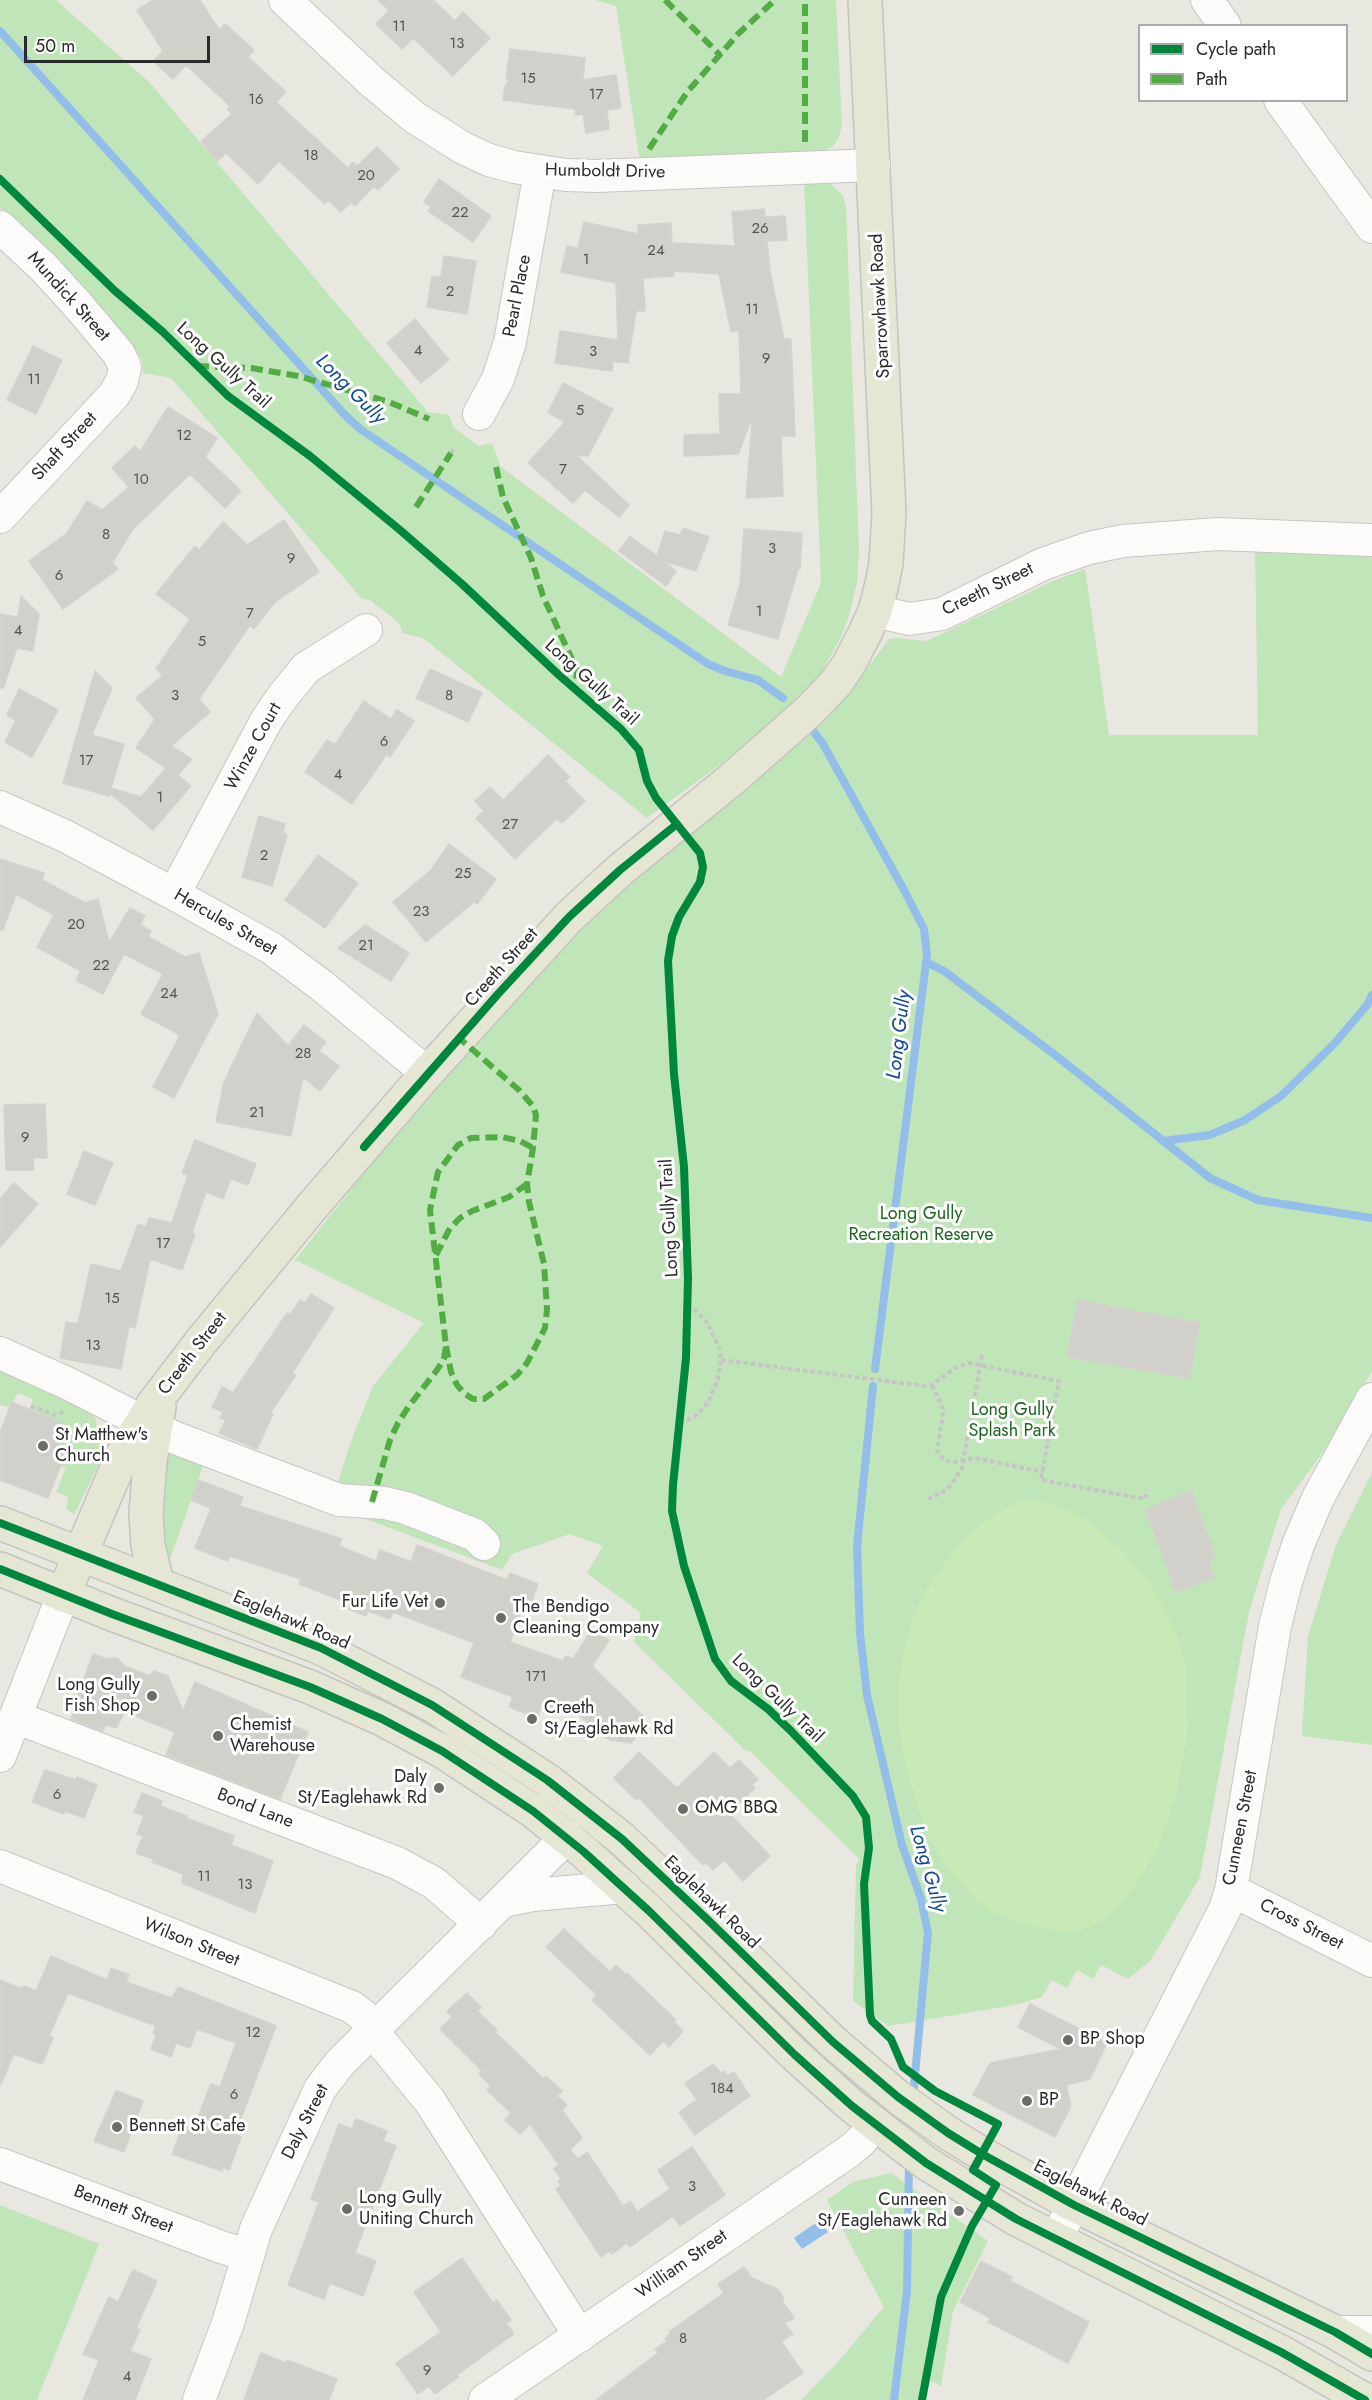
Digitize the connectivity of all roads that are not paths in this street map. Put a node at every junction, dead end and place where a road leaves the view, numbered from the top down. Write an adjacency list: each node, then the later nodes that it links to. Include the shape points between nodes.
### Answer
1 (285, 0): 7 (street, Humboldt Drive, via 370,80 438,134 489,160)
2 (866, 0): 6 (main road, Sparrowhawk Road)
3 (1207, 0): 4 (street)
4 (1225, 24)
5 (1281, 102): 9 (street)
6 (874, 165): 7 (street, Humboldt Drive, via 597,176); 14 (main road, Sparrowhawk Road, via 889,513 886,563)
7 (540, 172): 11 (street, Pearl Place, via 510,342 498,379)
8 (0, 226): 10 (street, Mundick Street, via 98,328 123,360)
9 (1372, 227)
10 (125, 373): 12 (street, Shaft Street, via 114,394)
11 (479, 414)
12 (0, 517)
13 (1372, 540): 14 (street, Creeth Street, via 1218,534 1123,541 1043,564 942,614 909,619)
14 (875, 611): 18 (main road, Creeth Street, via 849,664 822,699 569,917)
15 (366, 630): 17 (street, Winze Court, via 306,669 283,696)
16 (0, 807): 17 (street, Hercules Street, via 37,822)
17 (174, 894): 18 (street, Hercules Street, via 288,960)
18 (427, 1073): 21 (main road, Creeth Street, via 310,1209 161,1393)
19 (0, 1353): 21 (street)
20 (1372, 1399): 33 (street, Cunneen Street, via 1318,1498 1286,1582 1275,1626)
21 (149, 1425): 23 (street, via 339,1500 406,1508 475,1535); 24 (main road, via 123,1454); 26 (main road, via 146,1513)
22 (0, 1523): 24 (main road, Eaglehawk Road)
23 (484, 1544)
24 (80, 1554): 26 (main road, Eaglehawk Road); 27 (main road)
25 (0, 1569): 27 (main road)
26 (157, 1583): 40 (main road, Eaglehawk Road, via 311,1644 391,1683 470,1728 547,1780 622,1839 825,2035 898,2097 982,2154)
27 (63, 1595): 28 (street); 30 (main road, via 310,1687 374,1715 475,1772)
28 (15, 1718): 29 (street); 35 (street, Bond Lane, via 397,1863 434,1883)
29 (0, 1756)
30 (567, 1837): 32 (main road); 34 (street, Daly Street)
31 (0, 1866): 37 (street, Wilson Street, via 352,2007)
32 (624, 1887): 34 (street); 38 (main road, via 795,2055)
33 (1231, 1890): 36 (street, Cross Street); 40 (street, Cunneen Street, via 1215,1932)
34 (503, 1901): 35 (street, Daly Street)
35 (480, 1924): 37 (street, Daly Street)
36 (1372, 1961)
37 (375, 2029): 42 (street, Daly Street, via 340,2062 314,2099); 45 (street, Wilson Street, via 426,2094)
38 (885, 2133): 41 (main road, via 986,2202); 45 (street, William Street, via 860,2142)
39 (0, 2164): 42 (street, Bennett Street)
40 (1074, 2205): 41 (street, Cunneen Street); 43 (main road, Eaglehawk Road)
41 (1056, 2239): 49 (main road, via 1281,2352)
42 (247, 2255): 47 (street, Daly Street, via 228,2323)
43 (1335, 2332): 44 (street); 46 (main road, Eaglehawk Road)
44 (1372, 2332)
45 (579, 2336): 48 (street, William Street)
46 (1372, 2354)
47 (199, 2400)
48 (485, 2400)
49 (1365, 2400)

